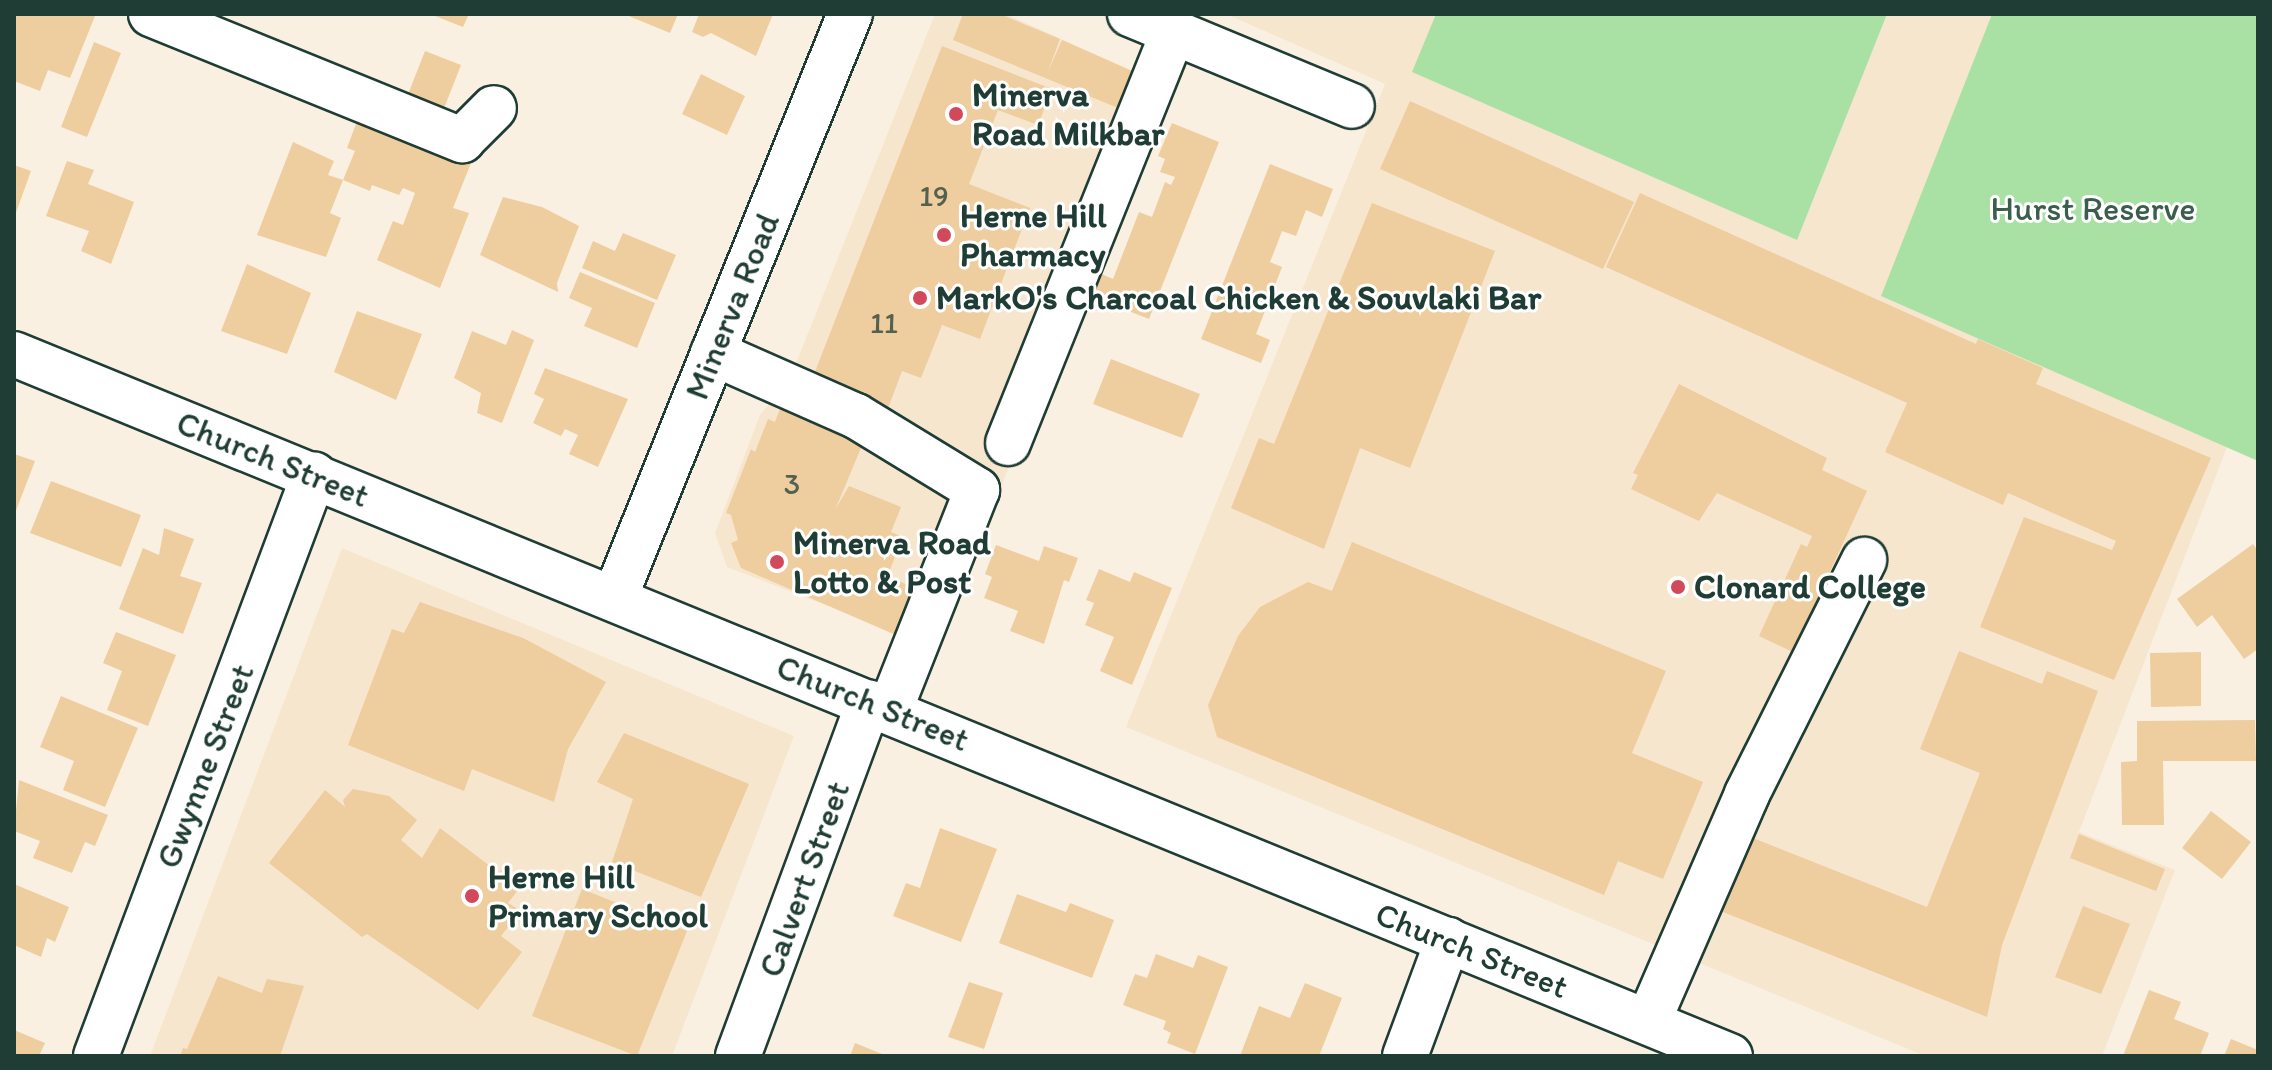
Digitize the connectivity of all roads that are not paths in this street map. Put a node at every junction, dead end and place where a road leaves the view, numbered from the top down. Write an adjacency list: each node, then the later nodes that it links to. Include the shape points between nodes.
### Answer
1 (151, 14): 6 (street, via 462,140)
2 (850, 14): 7 (street, Minerva Road)
3 (1130, 14): 4 (street)
4 (1174, 31): 5 (street); 9 (street)
5 (1352, 106)
6 (494, 108)
7 (713, 353): 12 (street, Minerva Road); 13 (street, Calvert Street, via 856,416 977,490)
8 (14, 354): 10 (street, Church Street)
9 (1008, 443)
10 (314, 475): 12 (street, Church Street); 16 (street, Gwynne Street)
11 (1864, 560): 15 (street, via 1747,794)
12 (615, 597): 13 (street, Church Street)
13 (880, 706): 14 (street, Church Street); 17 (street, Calvert Street)
14 (1448, 940): 15 (street, Church Street); 18 (street)
15 (1648, 1022): 19 (street, Church Street)
16 (96, 1056)
17 (738, 1056)
18 (1405, 1056)
19 (1730, 1056)

